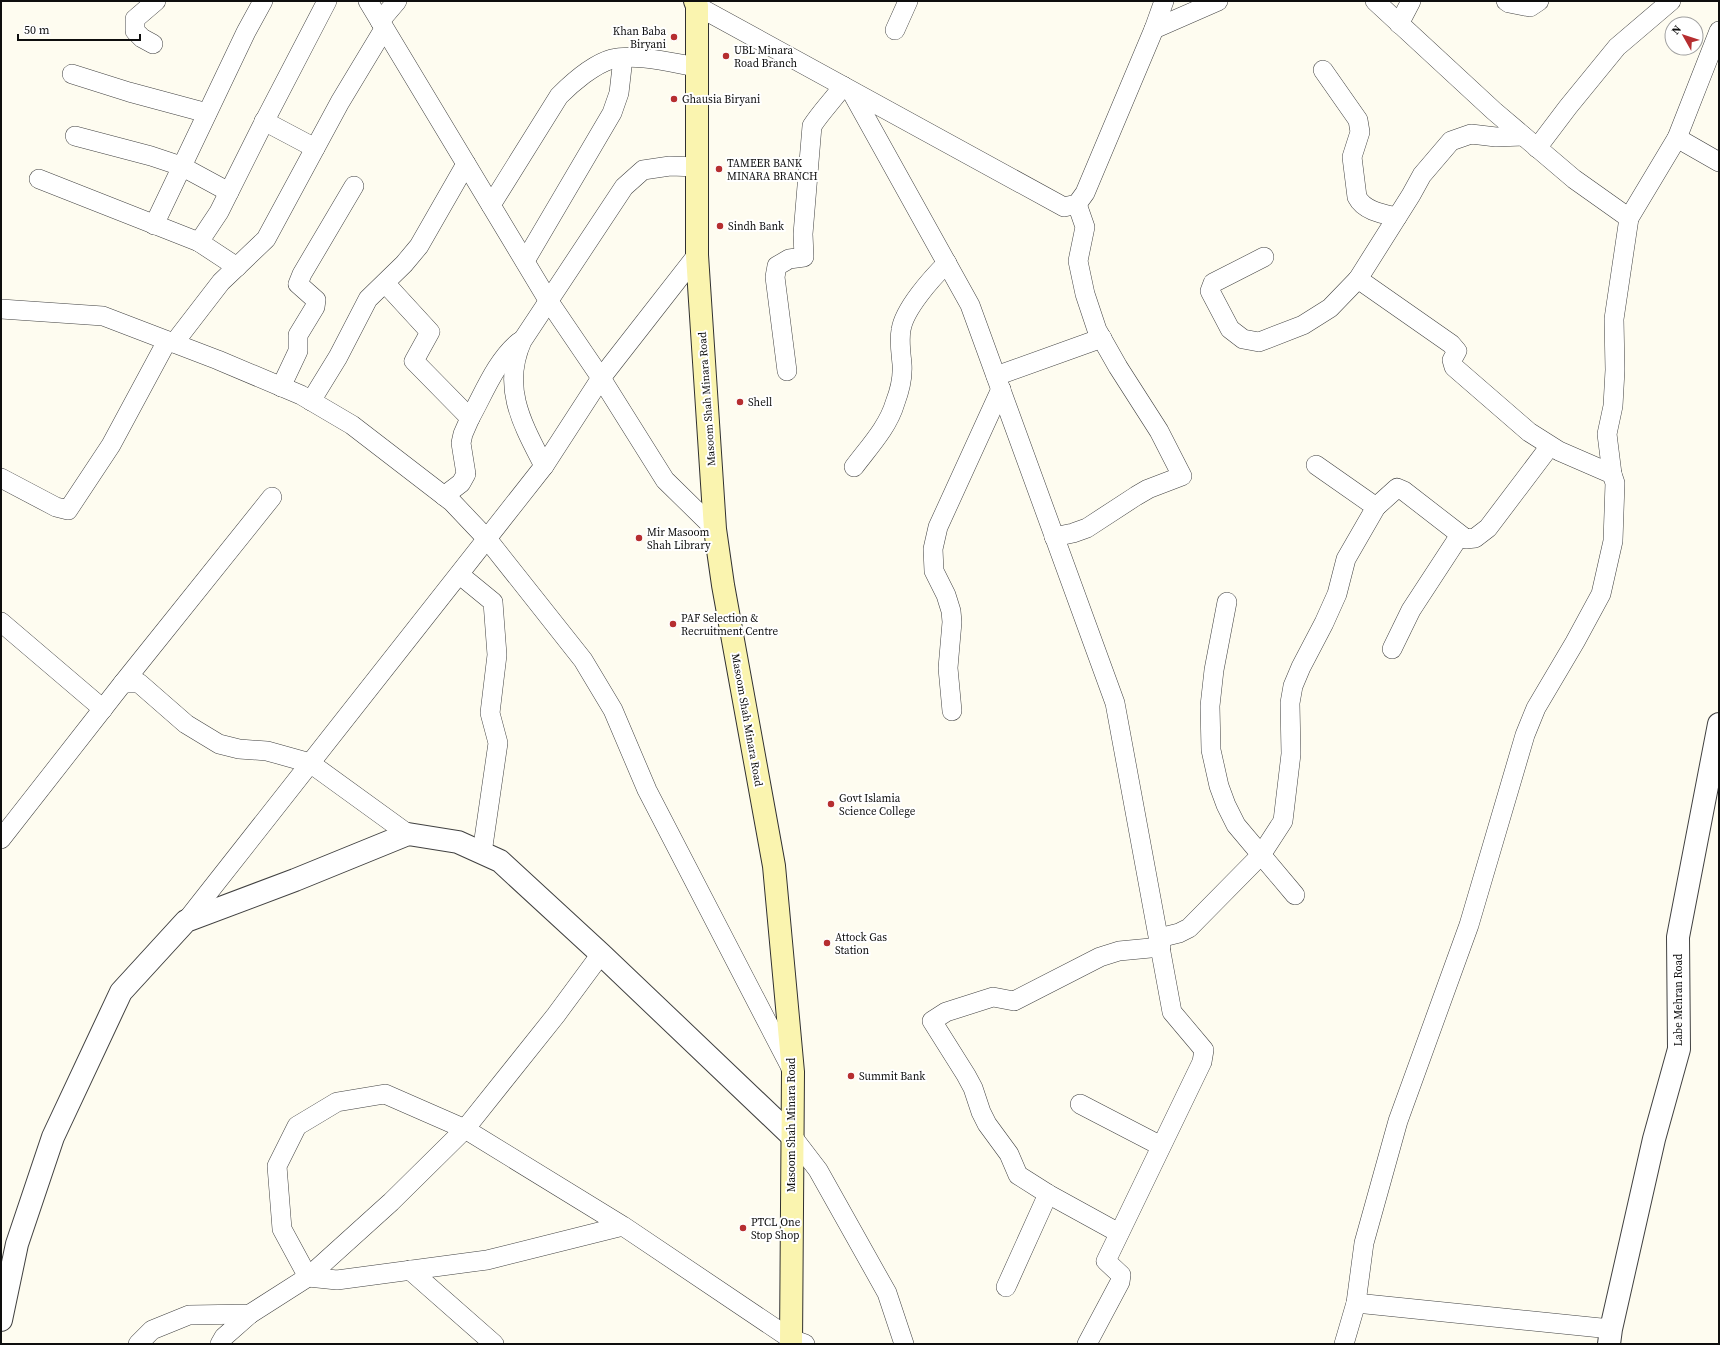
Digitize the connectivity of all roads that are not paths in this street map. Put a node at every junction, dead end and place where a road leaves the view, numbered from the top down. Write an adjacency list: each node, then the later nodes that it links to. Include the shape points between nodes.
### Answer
1 (156, 1): 20 (street, via 135,20 135,31)
2 (263, 1): 26 (street)
3 (327, 1): 27 (street)
4 (368, 1): 16 (street)
5 (397, 1): 16 (street)
6 (908, 1): 18 (street)
7 (1164, 1): 17 (street)
8 (1218, 1): 17 (street)
9 (1375, 1): 15 (street)
10 (1411, 1): 15 (street)
11 (1506, 1): 12 (street, via 1530,8)
12 (1539, 1)
13 (1671, 1): 32 (street, via 1617,47)
14 (696, 4): 22 (main road, Masoom Shah Minara Road); 25 (street)
15 (1400, 24): 29 (street)
16 (382, 25): 31 (street); 34 (street)
17 (1154, 29): 40 (street, via 1085,193)
18 (894, 30)
19 (1719, 31): 30 (street)
20 (153, 44)
21 (623, 58): 22 (street); 41 (street, via 611,59 596,67 559,96); 48 (street, via 619,93 612,113)
22 (697, 67): 36 (main road, Masoom Shah Minara Road)
23 (1323, 70): 42 (street, via 1358,120 1360,132 1352,157 1357,197 1360,202 1377,213)
24 (72, 74): 26 (street)
25 (847, 88): 40 (street, via 1064,207); 49 (street); 58 (street, via 812,126 803,234 804,257 789,259 777,266 775,277)
26 (207, 113): 35 (street)
27 (264, 121): 31 (street); 39 (street)
28 (75, 136): 35 (street)
29 (1523, 136): 32 (street); 42 (street, via 1496,137 1471,134 1451,141 1422,175)
30 (1677, 138): 33 (street); 43 (street)
31 (315, 148): 50 (street, via 266,239)
32 (1537, 148): 43 (street, via 1574,179)
33 (1719, 162)
34 (466, 164): 41 (street); 52 (street, via 419,246)
35 (181, 166): 39 (street); 44 (street)
36 (698, 167): 46 (main road, Masoom Shah Minara Road); 53 (street, via 670,166 643,170 624,187)
37 (39, 180): 44 (street)
38 (354, 186): 61 (street, via 298,284 316,300 315,307 298,335 298,351)
39 (229, 192): 45 (street)
40 (1077, 204): 55 (street, via 1085,227 1078,261 1085,294)
41 (491, 205): 48 (street)
42 (1397, 217): 51 (street)
43 (1629, 218): 68 (street, via 1614,319 1613,406 1607,434)
44 (154, 225): 45 (street)
45 (199, 242): 50 (street)
46 (697, 255): 59 (street); 73 (main road, Masoom Shah Minara Road)
47 (1264, 257): 51 (street, via 1213,283 1210,291 1230,329 1243,339 1259,342 1303,325 1330,308)
48 (525, 261): 53 (street)
49 (947, 263): 60 (street, via 970,304); 67 (street, via 927,284 904,320 901,331 901,385 895,404 884,426)
50 (237, 267): 56 (street)
51 (1358, 278): 64 (street, via 1451,344 1456,351 1452,360 1454,367 1512,418)
52 (385, 283): 62 (street, via 368,299 338,357); 63 (street, via 430,332 414,361)
53 (548, 300): 57 (street); 59 (street)
54 (1, 309): 56 (street, via 103,316)
55 (1102, 338): 60 (street); 75 (street, via 1159,431 1182,476 1142,492 1087,528)
56 (170, 342): 61 (street); 69 (street, via 111,446 68,510 56,507)
57 (522, 342): 63 (street, via 518,343 492,376); 66 (street, via 516,354 513,394 523,425)
58 (787, 371)
59 (601, 378): 66 (street); 73 (street, via 665,480)
60 (998, 382): 75 (street); 83 (street, via 938,527 933,549 934,570 951,611 948,668)
61 (281, 387): 62 (street)
62 (311, 401): 70 (street, via 352,425)
63 (470, 418): 70 (street, via 461,443 466,474 461,483)
64 (1550, 446): 68 (street); 74 (street, via 1488,528 1475,538 1466,539)
65 (1316, 465): 72 (street)
66 (544, 466): 76 (street)
67 (854, 467)
68 (1612, 474): 105 (street, via 1615,483 1613,541 1601,594 1536,708 1525,735 1469,925 1398,1121 1364,1243)
69 (1, 478)
70 (444, 496): 76 (street)
71 (272, 497): 81 (street)
72 (1376, 507): 74 (street, via 1397,488); 89 (street, via 1346,559 1337,594 1293,686 1290,703 1291,754 1283,821)
73 (715, 529): 94 (main road, Masoom Shah Minara Road, via 774,866)
74 (1460, 535): 80 (street, via 1411,610)
75 (1054, 537): 92 (street, via 1115,703)
76 (488, 540): 77 (street); 94 (street, via 583,660 613,710 647,790)
77 (460, 575): 85 (street); 88 (street, via 493,602 497,655 490,714 498,743)
78 (1227, 602): 89 (street, via 1210,706 1211,750 1226,805 1236,825)
79 (1, 622): 82 (street)
80 (1392, 648)
81 (123, 683): 82 (street); 85 (street, via 139,682 186,724 219,744 239,749 267,751)
82 (103, 708): 87 (street)
83 (952, 711)
84 (1719, 724): 108 (street, Labe Mehran Road, via 1678,938 1679,1049 1654,1139)
85 (310, 763): 86 (street); 91 (street)
86 (408, 834): 88 (street, via 458,842); 91 (street)
87 (1, 839)
88 (482, 852): 93 (street, via 500,861)
89 (1261, 855): 90 (street); 92 (street, via 1189,928)
90 (1295, 895)
91 (186, 921): 107 (street, via 121,992 53,1137 17,1244)
92 (1160, 942): 98 (street, via 1172,1012 1204,1050 1202,1062); 99 (street, via 1100,957 1014,1001 993,997 946,1012 932,1021 966,1075 980,1112 1009,1154 1018,1175)
93 (601, 954): 96 (street); 97 (street)
94 (793, 1072): 97 (main road, Masoom Shah Minara Road)
95 (1080, 1104): 98 (street)
96 (465, 1129): 100 (street); 103 (street, via 391,1202); 103 (street, via 385,1094 337,1102 298,1126 277,1166 282,1229)
97 (792, 1136): 109 (main road, Masoom Shah Minara Road); 113 (street, via 818,1170 888,1293)
98 (1162, 1146): 101 (street)
99 (1048, 1194): 101 (street); 104 (street)
100 (623, 1226): 102 (street, via 486,1260); 109 (street)
101 (1119, 1233): 114 (street, via 1106,1261 1121,1275 1120,1282)
102 (410, 1270): 103 (street, via 337,1280); 112 (street)
103 (308, 1277): 106 (street)
104 (1006, 1287)
105 (1356, 1303): 108 (street); 115 (street)
106 (250, 1314): 110 (street, via 189,1315 152,1330); 111 (street, via 224,1337)
107 (1, 1320)
108 (1610, 1336)
109 (796, 1342)
110 (138, 1344)
111 (220, 1344)
112 (494, 1344)
113 (904, 1344)
114 (1087, 1344)
115 (1344, 1344)

